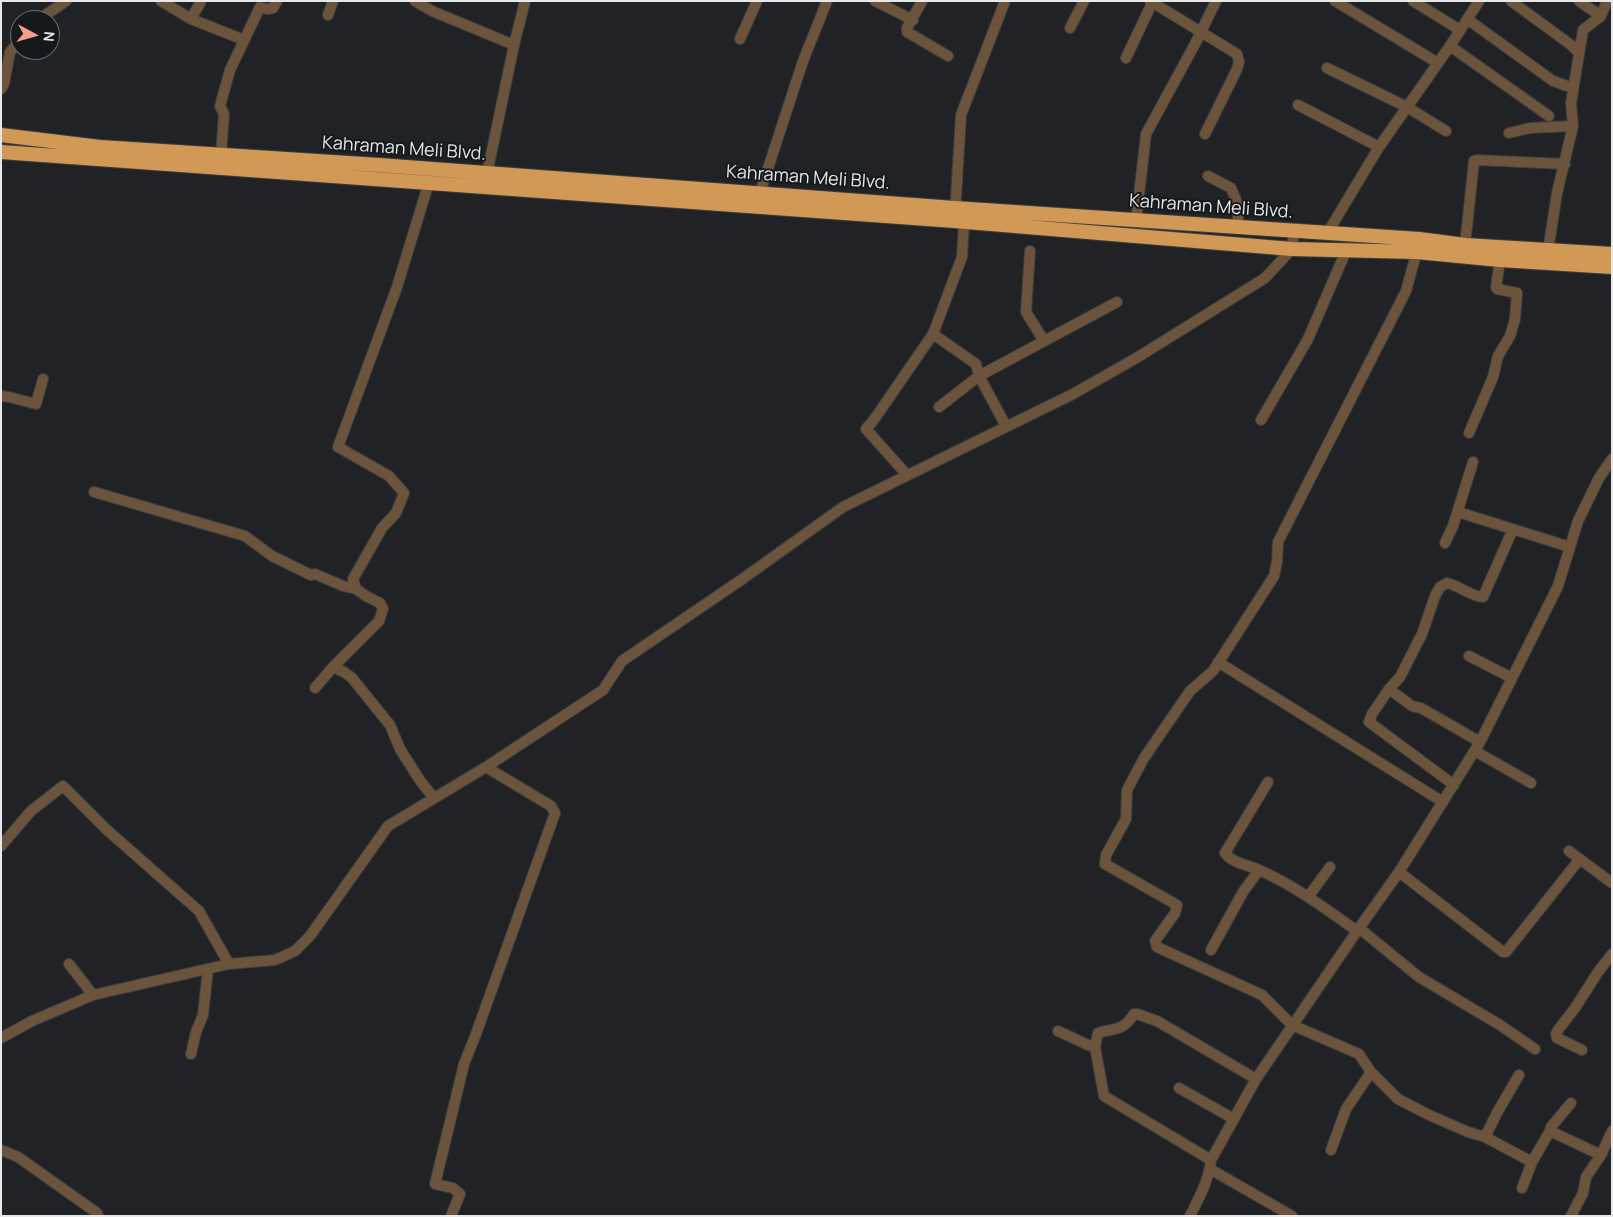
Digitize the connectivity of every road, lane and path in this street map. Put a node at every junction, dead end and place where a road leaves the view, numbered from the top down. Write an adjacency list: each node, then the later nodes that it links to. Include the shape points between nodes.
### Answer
1 (66, 1): 22 (street)
2 (161, 1): 25 (street)
3 (201, 1): 25 (street)
4 (277, 1): 32 (street, via 273,8 260,7)
5 (333, 1): 23 (street)
6 (415, 1): 33 (street)
7 (525, 1): 33 (street)
8 (757, 1): 31 (street)
9 (827, 1): 58 (street, via 803,61)
10 (875, 1): 27 (street)
11 (922, 1): 27 (street)
12 (1004, 1): 59 (street, via 961,114)
13 (1084, 1): 28 (street)
14 (1216, 1): 30 (street)
15 (1335, 1): 39 (street)
16 (1413, 1): 29 (street)
17 (1480, 1): 26 (street)
18 (1511, 1): 36 (street)
19 (1579, 1): 24 (street)
20 (1607, 1): 24 (street)
21 (1152, 2): 30 (street); 38 (street)
22 (53, 10)
23 (328, 15)
24 (1601, 16): 36 (street, via 1583,30)
25 (191, 19): 32 (street)
26 (1467, 19): 29 (street); 41 (street, via 1553,81)
27 (913, 20): 37 (street, via 907,28 909,35)
28 (1070, 28)
29 (1460, 30): 34 (street)
30 (1201, 33): 49 (street, via 1237,54 1239,62); 60 (street, via 1146,134)
31 (740, 39)
32 (244, 40): 53 (street, via 230,70 220,106 224,114)
33 (514, 45): 55 (street)
34 (1450, 46): 39 (street); 45 (street)
35 (10, 52): 42 (street)
36 (1579, 53): 41 (street)
37 (948, 56)
38 (1126, 58)
39 (1438, 63): 44 (street)
40 (1327, 68): 44 (street)
41 (1573, 88): 46 (street, via 1570,104)
42 (1, 89)
43 (1298, 105): 51 (street)
44 (1407, 107): 47 (street); 51 (street)
45 (1549, 116)
46 (1573, 126): 48 (street, via 1530,128); 54 (street)
47 (1446, 131)
48 (1509, 133)
49 (1205, 134)
50 (1, 135): 53 (highway, Kahraman Meli Blvd., via 100,147)
51 (1379, 147): 63 (street)
52 (1, 152): 57 (highway, Kahraman Meli Blvd.)
53 (220, 155): 55 (highway, Kahraman Meli Blvd.)
54 (1565, 164): 65 (street, via 1474,161); 68 (street)
55 (487, 174): 58 (highway, Kahraman Meli Blvd.)
56 (1208, 176): 61 (street, via 1231,188 1238,205)
57 (429, 182): 58 (highway, Kahraman Meli Blvd.); 91 (street, via 397,287 338,447 389,476 404,494 396,513 382,528 358,568 353,579)
58 (758, 200): 59 (highway, Kahraman Meli Blvd.)
59 (958, 217): 60 (highway, Kahraman Meli Blvd., via 1025,212); 66 (highway, Kahraman Meli Blvd.); 74 (street, via 962,257)
60 (1136, 221): 61 (highway, Kahraman Meli Blvd.)
61 (1238, 226): 62 (highway, Kahraman Meli Blvd.)
62 (1294, 231): 63 (highway, Kahraman Meli Blvd.); 66 (street)
63 (1328, 232): 64 (highway, Kahraman Meli Blvd.)
64 (1418, 245): 65 (highway, Kahraman Meli Blvd.); 69 (highway, Kahraman Meli Blvd.); 71 (highway, Kahraman Meli Blvd.); 93 (street, via 1406,291 1278,542 1274,576)
65 (1465, 245): 68 (highway, Kahraman Meli Blvd.)
66 (1292, 249): 69 (highway, Kahraman Meli Blvd.); 81 (street, via 1265,278 1138,357 1073,394)
67 (1030, 250): 75 (street, via 1026,312)
68 (1548, 250): 70 (highway, Kahraman Meli Blvd.)
69 (1346, 251): 80 (street, via 1308,339)
70 (1612, 254)
71 (1500, 260): 72 (highway, Kahraman Meli Blvd.); 82 (street, via 1496,287 1517,293 1515,319)
72 (1612, 267)
73 (1117, 302): 75 (street)
74 (933, 334): 76 (street, via 976,364); 85 (street, via 866,428)
75 (1044, 341): 76 (street)
76 (979, 376): 79 (street); 81 (street)
77 (44, 379): 78 (street, via 36,404)
78 (1, 396)
79 (939, 407)
80 (1261, 420)
81 (1006, 426): 85 (street)
82 (1469, 433)
83 (1612, 458): 90 (street, via 1578,521)
84 (1472, 462): 87 (street)
85 (907, 475): 99 (street, via 843,507 622,661 602,690)
86 (94, 492): 91 (street, via 245,536 272,556 311,575)
87 (1458, 512): 88 (street); 89 (street)
88 (1513, 529): 90 (street); 97 (street, via 1483,597 1452,584 1440,587 1422,634 1400,677)
89 (1445, 543)
90 (1570, 547): 95 (street, via 1558,586)
91 (356, 589): 94 (street, via 380,603 383,609 379,621)
92 (1469, 656): 95 (street)
93 (1218, 662): 104 (street); 120 (street, via 1213,671 1190,691 1144,758 1127,790 1126,819 1106,855 1105,864 1176,905 1175,913 1155,941 1157,947 1262,995)
94 (333, 667): 96 (street); 103 (street, via 352,678 390,725 400,749)
95 (1512, 678): 98 (street)
96 (315, 688)
97 (1389, 689): 98 (street); 102 (street, via 1369,722)
98 (1478, 746): 101 (street); 102 (street)
99 (486, 767): 103 (street); 143 (street, via 551,806 555,813 464,1064 436,1184 453,1188 460,1194)
100 (1268, 782): 109 (street, via 1225,853 1228,858)
101 (1531, 783)
102 (1454, 785): 104 (street)
103 (434, 798): 117 (street, via 388,826 310,936 295,951 275,960)
104 (1443, 802): 110 (street)
105 (1, 846): 117 (street, via 31,811 63,786 106,829 199,911)
106 (1569, 851): 107 (street)
107 (1580, 860): 110 (street, via 1506,952); 111 (street)
108 (1330, 867): 112 (street)
109 (1259, 870): 112 (street); 114 (street, via 1242,892)
110 (1399, 872): 113 (street)
111 (1612, 882)
112 (1308, 897): 113 (street)
113 (1358, 929): 120 (street); 124 (street, via 1419,977 1500,1024)
114 (1211, 950)
115 (1612, 954): 125 (street, via 1556,1034 1557,1038)
116 (69, 964): 119 (street)
117 (229, 964): 118 (street)
118 (208, 969): 119 (street); 126 (street, via 203,1015)
119 (93, 996): 122 (street, via 32,1021)
120 (1292, 1025): 127 (street, via 1359,1054); 129 (street)
121 (1058, 1031): 123 (street)
122 (1, 1038)
123 (1094, 1046): 129 (street, via 1098,1033 1127,1025 1137,1014 1158,1021); 140 (street, via 1104,1096)
124 (1535, 1049)
125 (1582, 1050)
126 (191, 1054)
127 (1371, 1072): 135 (street, via 1398,1099); 137 (street, via 1346,1109)
128 (1519, 1076): 135 (street)
129 (1256, 1079): 132 (street)
130 (1179, 1088): 132 (street)
131 (1570, 1103): 133 (street)
132 (1234, 1119): 140 (street)
133 (1550, 1131): 138 (street); 139 (street)
134 (1612, 1131): 138 (street)
135 (1485, 1137): 139 (street)
136 (1, 1150): 142 (street, via 18,1157 97,1212)
137 (1331, 1150)
138 (1601, 1155): 146 (street, via 1586,1177)
139 (1532, 1162): 141 (street)
140 (1211, 1165): 144 (street); 145 (street)
141 (1522, 1188)
142 (98, 1216)
143 (451, 1216)
144 (1190, 1216)
145 (1292, 1216)
146 (1571, 1216)

